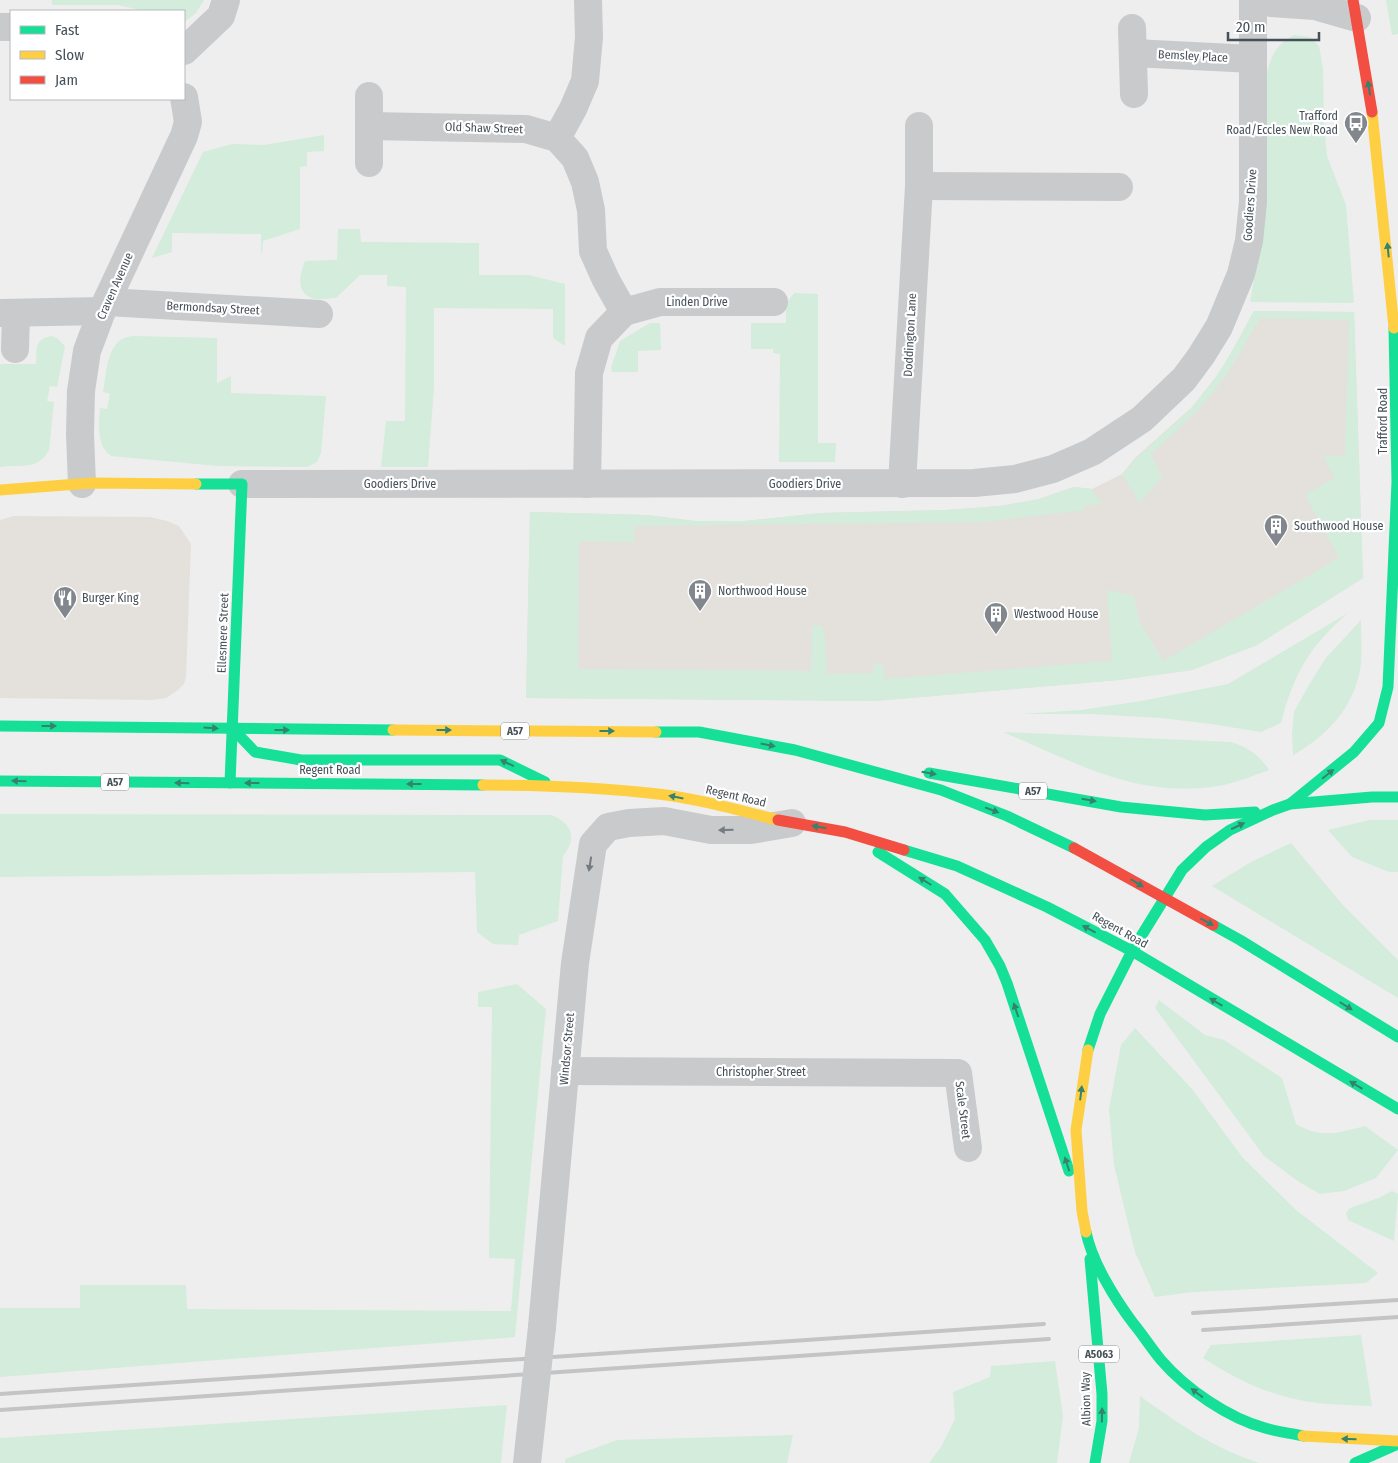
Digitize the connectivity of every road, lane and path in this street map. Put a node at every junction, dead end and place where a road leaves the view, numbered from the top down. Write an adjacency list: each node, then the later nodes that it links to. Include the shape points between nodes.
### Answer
1 (226, 0): 6 (street, via 221,16)
2 (588, 0): 13 (street, via 585,81)
3 (1253, 0): 7 (street, Goodiers Drive)
4 (1259, 0): 5 (street)
5 (1355, 9): 35 (main road, Trafford Road, one-way to 5, via 1354,752 1379,723 1388,687 1396,482 1394,327 1375,128)
6 (185, 50)
7 (1253, 59): 8 (street, Bemsley Place, via 1133,41); 26 (street, Goodiers Drive, via 1253,202 1249,241 1241,274 1226,312 1184,379 1142,420 1092,452 1053,469 974,483)
8 (1134, 94)
9 (369, 96): 11 (street)
10 (184, 100): 18 (street, Craven Avenue, via 188,122 184,136)
11 (369, 126): 13 (street, Old Shaw Street, via 526,128); 14 (street)
12 (919, 126): 15 (street, Doddington Lane)
13 (557, 138): 19 (street, via 574,158 585,182 594,251)
14 (369, 163)
15 (919, 186): 16 (street); 26 (street, Doddington Lane)
16 (1119, 187)
17 (774, 302): 19 (street, Linden Drive, via 660,302)
18 (105, 306): 20 (street, Bermondsay Street); 21 (street, Bermondsay Street); 23 (street, Craven Avenue, via 87,351 81,391)
19 (624, 312): 25 (street, via 599,338 589,372)
20 (8, 313): 22 (street)
21 (319, 314)
22 (15, 348)
23 (82, 484): 24 (main road, Goodiers Drive); 27 (main road, Goodiers Drive)
24 (242, 484): 25 (street, Goodiers Drive); 29 (main road, Ellesmere Street)
25 (587, 484): 26 (street, Goodiers Drive)
26 (902, 484)
27 (0, 490)
28 (0, 726): 29 (main road, A57, one-way to 29)
29 (233, 729): 30 (main road, A57, one-way to 30, via 699,732); 32 (main road, Ellesmere Street); 33 (main road, A57, one-way to 29, via 500,760 301,760 255,752)
30 (795, 750): 36 (main road, A57, one-way to 36, via 1121,807 1205,815); 39 (main road, A57, one-way to 39, via 942,790 1007,816 1066,844)
31 (0, 781): 32 (main road, Regent Road / A57, one-way to 31)
32 (230, 783): 33 (main road, Regent Road / A57, one-way to 32)
33 (550, 785): 37 (main road, Regent Road / A57, one-way to 33, via 659,794)
34 (1398, 797): 35 (main road)
35 (1290, 804): 36 (main road)
36 (1273, 810): 39 (main road, one-way to 36, via 1182,870 1206,847 1230,830)
37 (792, 823): 38 (main road, Regent Road / A57, one-way to 37); 42 (street, Windsor Street, one-way to 42, via 751,830 711,830 664,821 608,827 593,844 575,963)
38 (845, 832): 40 (main road, Regent Road / A57, one-way to 38, via 957,866); 46 (main road, A57, one-way to 38, via 1007,984 985,940 946,894)
39 (1164, 899): 40 (main road); 41 (main road, A57, one-way to 41, via 1240,940)
40 (1132, 951): 44 (main road, Regent Road / A57, one-way to 40); 46 (main road, one-way to 40, via 1076,1130 1086,1056 1100,1014)
41 (1398, 1037)
42 (565, 1072): 43 (street, Christopher Street); 49 (street, Windsor Street, bridge)
43 (958, 1073): 45 (street, Scale Street)
44 (1398, 1109)
45 (968, 1148)
46 (1082, 1211): 47 (main road)
47 (1089, 1245): 48 (main road, one-way to 47, via 1286,1434 1235,1416 1208,1401 1162,1361 1118,1303); 50 (main road, Albion Way / A5063, one-way to 47, via 1102,1421 1102,1394)
48 (1398, 1442): 51 (main road)
49 (527, 1463)
50 (1095, 1463)
51 (1355, 1463)

